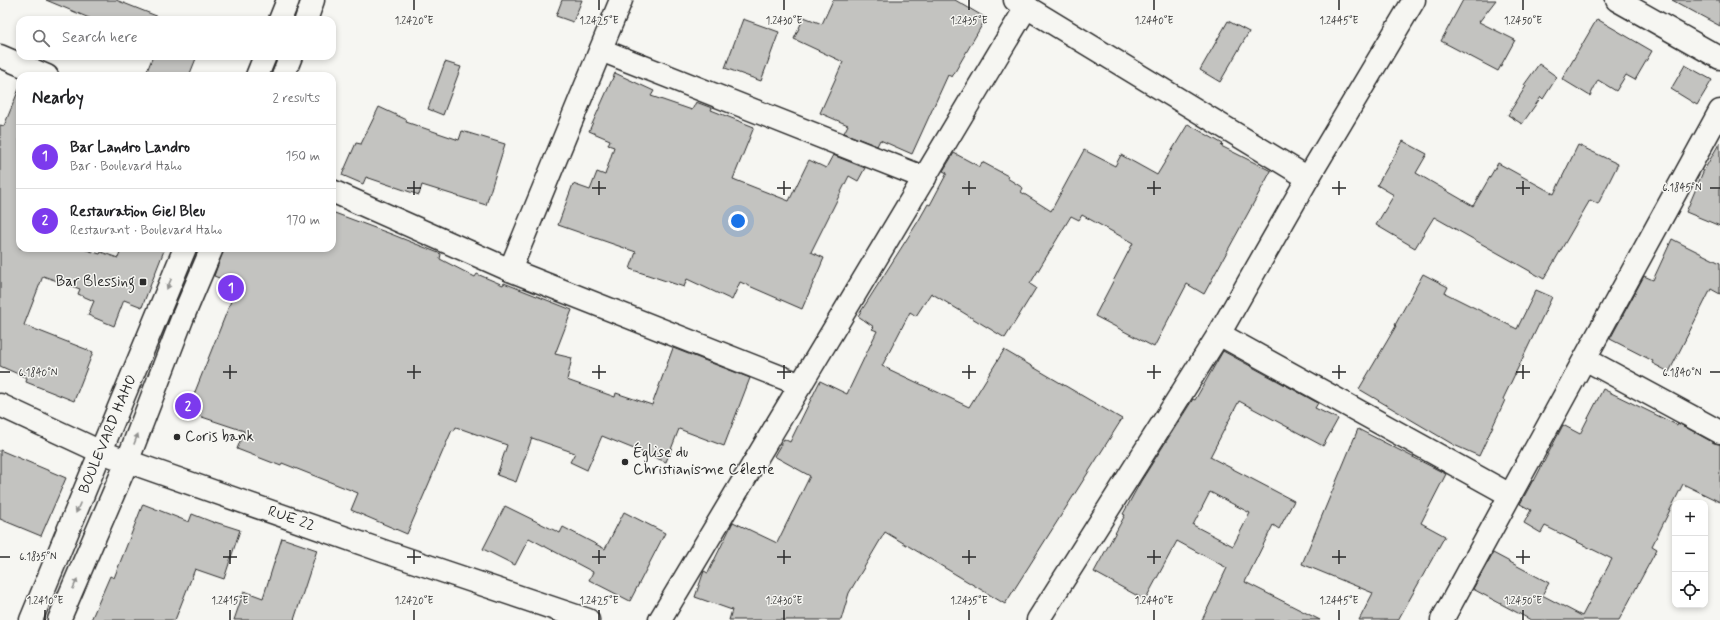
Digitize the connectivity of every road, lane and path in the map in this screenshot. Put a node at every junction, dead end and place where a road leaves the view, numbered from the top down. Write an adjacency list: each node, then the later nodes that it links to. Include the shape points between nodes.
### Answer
1 (288, 0): 7 (street)
2 (314, 0): 8 (street)
3 (621, 0): 9 (street)
4 (1414, 0): 19 (street)
5 (1617, 0): 11 (street)
6 (1021, 3): 18 (street); 19 (street)
7 (282, 16)
8 (308, 16)
9 (601, 50): 18 (street); 23 (street)
10 (0, 56): 14 (street)
11 (1720, 58)
12 (263, 60): 15 (street)
13 (289, 60): 16 (street)
14 (38, 72)
15 (259, 72)
16 (285, 72)
17 (1720, 111): 25 (street)
18 (925, 178): 26 (street)
19 (1308, 178): 24 (street)
20 (336, 193): 23 (street)
21 (183, 252): 29 (street, BOULEVARD HAHO, one-way to 29)
22 (210, 252): 30 (street, BOULEVARD HAHO, one-way to 22)
23 (510, 270): 26 (street)
24 (1219, 334): 31 (street); 37 (street)
25 (1585, 359): 28 (street); 31 (street)
26 (801, 385): 36 (street)
27 (0, 404): 29 (street, RUE 22)
28 (1720, 432)
29 (101, 452): 30 (street, RUE 22); 33 (street, BOULEVARD HAHO, one-way to 33)
30 (127, 462): 34 (street, BOULEVARD HAHO, one-way to 30); 35 (street, RUE 22)
31 (1510, 494): 32 (street)
32 (1447, 618)
33 (31, 620)
34 (59, 620)
35 (588, 620)
36 (660, 620)
37 (1038, 620)

